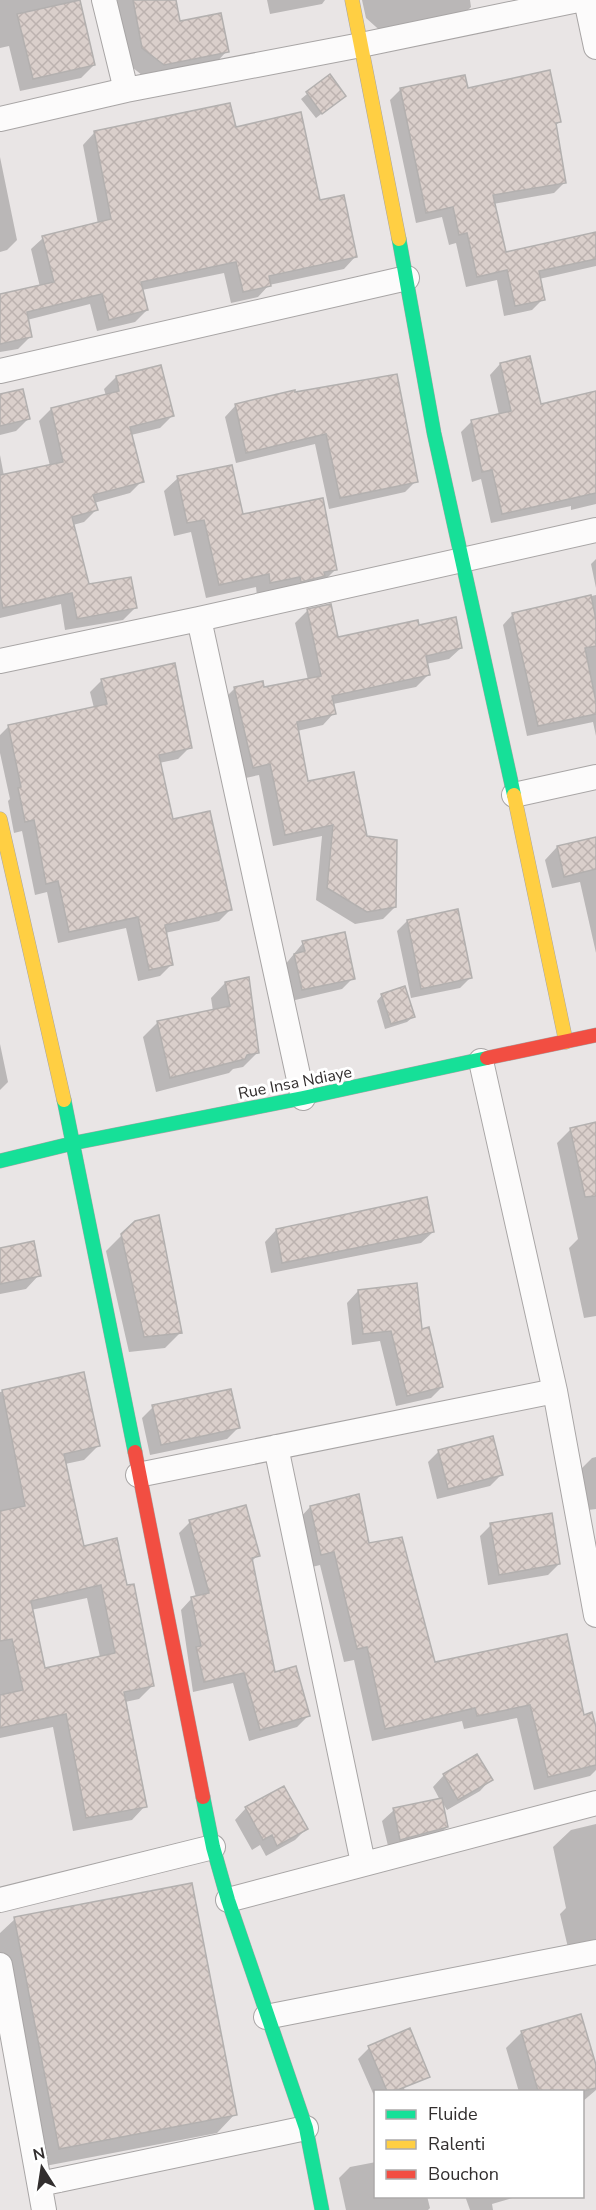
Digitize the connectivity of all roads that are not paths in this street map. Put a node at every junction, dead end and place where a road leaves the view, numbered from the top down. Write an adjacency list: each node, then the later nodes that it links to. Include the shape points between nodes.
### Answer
1 (104, 0): 7 (street)
2 (352, 0): 5 (street)
3 (578, 0): 5 (street)
4 (586, 0): 6 (street)
5 (361, 45): 7 (street); 9 (street)
6 (596, 46)
7 (126, 90): 8 (street)
8 (0, 119)
9 (407, 278): 10 (street); 12 (street)
10 (0, 371)
11 (596, 530): 12 (street)
12 (461, 561): 13 (street); 16 (street)
13 (199, 619): 14 (street); 22 (street)
14 (0, 661)
15 (596, 777): 16 (street)
16 (514, 795): 20 (street)
17 (0, 819): 18 (street)
18 (9, 899): 23 (street)
19 (596, 1035): 20 (street, Rue Insa Ndiaye)
20 (566, 1042): 21 (street, Rue Insa Ndiaye)
21 (481, 1061): 22 (street, Rue Insa Ndiaye); 25 (street)
22 (303, 1098): 23 (street, Rue Insa Ndiaye)
23 (74, 1143): 24 (street, Rue Insa Ndiaye); 27 (street)
24 (0, 1161)
25 (555, 1391): 26 (street); 28 (street)
26 (276, 1447): 27 (street); 31 (street)
27 (138, 1475): 30 (street)
28 (596, 1615)
29 (596, 1803): 31 (street)
30 (213, 1847): 32 (street); 33 (street)
31 (363, 1863): 33 (street)
32 (0, 1900)
33 (228, 1900): 36 (street)
34 (596, 1952): 36 (street)
35 (0, 1965): 38 (street)
36 (266, 2017): 37 (street)
37 (306, 2128): 38 (street); 40 (street)
38 (40, 2184): 39 (street)
39 (44, 2210)
40 (322, 2210)

